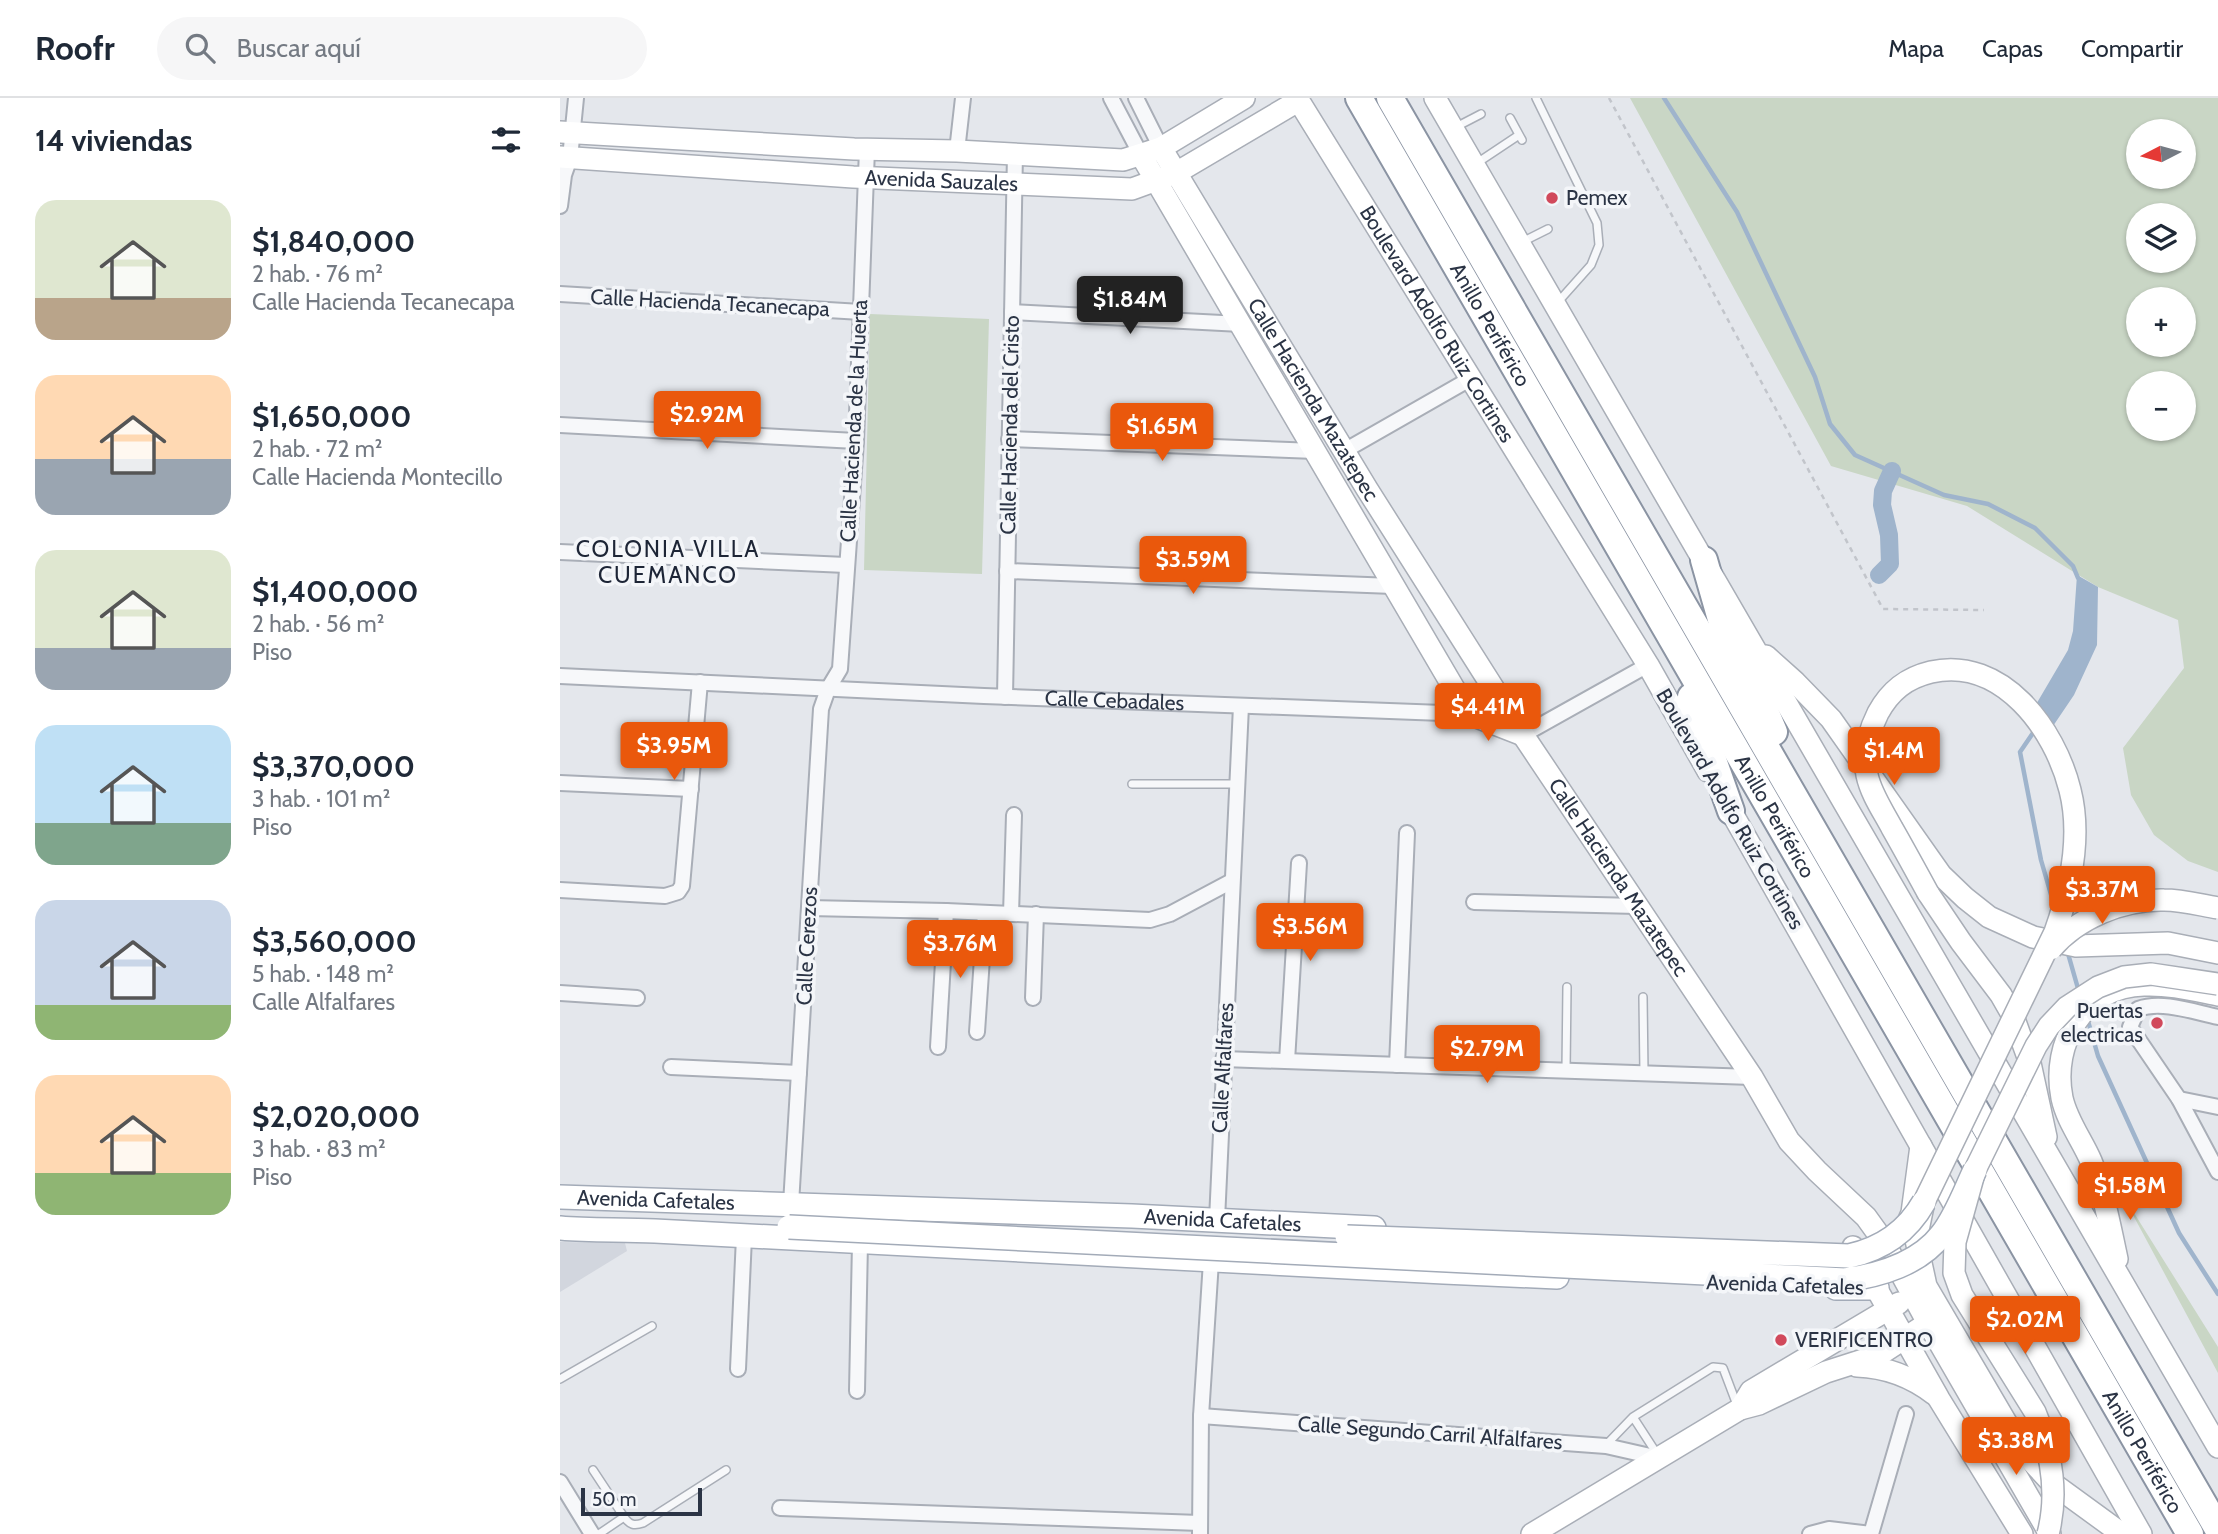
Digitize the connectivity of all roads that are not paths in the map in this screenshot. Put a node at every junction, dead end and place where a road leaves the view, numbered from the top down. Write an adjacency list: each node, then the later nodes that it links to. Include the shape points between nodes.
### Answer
1 (576, 98): 14 (street)
2 (963, 98): 16 (street)
3 (1111, 98): 17 (street, Calle Hacienda Mazatepec)
4 (1136, 98): 17 (street, Calle Hacienda Mazatepec)
5 (1244, 98): 17 (main road, Avenida Sauzales)
6 (1359, 98): 48 (highway, Anillo Periférico)
7 (1390, 98): 62 (highway, Anillo Periférico)
8 (1536, 98): 31 (lane, via 1597,223 1599,245 1591,265)
9 (1297, 100): 23 (main road, Avenida Sauzales); 35 (main road, Boulevard Adolfo Ruiz Cortines)
10 (1441, 100): 13 (main road)
11 (1481, 114): 13 (lane)
12 (1510, 118): 21 (lane, via 1521,137)
13 (1453, 129): 21 (main road)
14 (566, 132): 15 (main road, Avenida Sauzales); 20 (street)
15 (867, 149): 16 (main road, Avenida Sauzales); 22 (street, Calle Hacienda de la Huerta)
16 (957, 151): 18 (main road, Avenida Sauzales)
17 (1151, 151): 19 (main road, Avenida Sauzales, via 1123,160); 23 (main road, Calle Hacienda Mazatepec)
18 (1015, 153): 19 (main road, Avenida Sauzales); 24 (street, Calle Hacienda del Cristo)
19 (1095, 158): 25 (main road)
20 (563, 164): 22 (main road, Avenida Sauzales); 26 (street)
21 (1474, 165): 28 (main road)
22 (866, 177): 24 (main road, Avenida Sauzales); 32 (street, Calle Hacienda de la Huerta)
23 (1167, 177): 25 (main road, Avenida Sauzales, via 1132,189); 29 (main road, Calle Hacienda Mazatepec)
24 (1014, 184): 25 (main road, Avenida Sauzales); 33 (street, Calle Hacienda del Cristo)
25 (1093, 187)
26 (560, 206)
27 (1548, 229): 28 (lane)
28 (1520, 244): 31 (main road)
29 (1211, 251): 34 (main road, Calle Hacienda Mazatepec); 40 (main road, Calle Hacienda Mazatepec)
30 (560, 294): 32 (street, Calle Hacienda Tecanecapa)
31 (1555, 304): 44 (main road)
32 (861, 312): 38 (street, Calle Hacienda de la Huerta)
33 (1012, 312): 34 (street); 37 (street, Calle Hacienda del Cristo)
34 (1241, 324): 39 (main road, Calle Hacienda Mazatepec)
35 (1470, 379): 40 (street); 50 (main road, Boulevard Adolfo Ruiz Cortines)
36 (560, 425): 38 (street)
37 (1009, 439): 39 (street); 46 (street, Calle Hacienda del Cristo)
38 (856, 441): 45 (street, Calle Hacienda de la Huerta)
39 (1315, 451): 42 (main road, Calle Hacienda Mazatepec)
40 (1344, 451): 41 (main road, Calle Hacienda Mazatepec)
41 (1367, 489): 42 (main road); 57 (main road, Calle Hacienda Mazatepec)
42 (1345, 503): 47 (main road, Calle Hacienda Mazatepec)
43 (560, 552): 45 (street)
44 (1704, 560): 49 (main road); 62 (highway, via 1722,623 1761,701)
45 (846, 565): 53 (street, Calle Hacienda de la Huerta, via 840,670)
46 (1007, 571): 47 (street); 54 (street, Calle Hacienda del Cristo)
47 (1393, 586): 56 (main road, Calle Hacienda Mazatepec)
48 (1669, 636): 63 (highway); 153 (highway, Anillo Periférico)
49 (1756, 649): 77 (main road, bridge, via 1831,719 1929,860 1975,907 2019,932 2063,944 2168,943); 100 (main road)
50 (1648, 665): 57 (street); 63 (main road, Boulevard Adolfo Ruiz Cortines)
51 (560, 676): 52 (street, Calle Cebadales)
52 (700, 682): 53 (street, Calle Cebadales); 61 (street)
53 (828, 689): 54 (street, Calle Cebadales); 71 (street, Calle Cerezos, via 821,709)
54 (1005, 697): 55 (street, Calle Cebadales)
55 (1241, 706): 56 (street, Calle Cebadales); 60 (street, Calle Alfalfares)
56 (1469, 714): 57 (main road, Calle Cebadales)
57 (1523, 735): 70 (main road, Calle Hacienda Mazatepec)
58 (560, 782): 61 (street)
59 (1132, 784): 60 (lane)
60 (1238, 784): 67 (street, Calle Alfalfares)
61 (691, 789): 68 (street, via 684,879 678,892 665,896)
62 (1799, 803): 143 (highway, Anillo Periférico)
63 (1731, 811): 99 (main road, Boulevard Adolfo Ruiz Cortines)
64 (1014, 815): 75 (street)
65 (1407, 833): 91 (street)
66 (1299, 863): 90 (street)
67 (1232, 881): 76 (street, via 1150,920); 89 (street, Calle Alfalfares)
68 (560, 890)
69 (1474, 902): 70 (street)
70 (1637, 906): 96 (main road, Calle Hacienda Mazatepec)
71 (809, 908): 73 (street); 94 (street, Calle Cerezos)
72 (2218, 908): 78 (main road, bridge, via 2165,900 2113,908 2059,939)
73 (946, 911): 74 (street); 88 (street)
74 (985, 914): 75 (street); 87 (street)
75 (1011, 914): 76 (street)
76 (1036, 914): 85 (street)
77 (2218, 953)
78 (2038, 964): 100 (main road, bridge, via 2068,892 2075,832 2071,792 2058,755 2038,720 1999,684 1967,671 1941,670 1907,681 1883,703 1868,737 1870,784 1928,893 2013,1016 2030,1063); 104 (main road, bridge)
79 (2218, 984): 101 (main road, bridge, via 2158,974 2124,977 2067,1007 2036,1045)
80 (1567, 987): 93 (lane)
81 (560, 993): 84 (street)
82 (2218, 995): 117 (main road, via 2142,985 2107,994 2075,1020 2063,1049 2060,1080 2064,1107 2096,1175)
83 (1643, 997): 95 (lane)
84 (637, 998)
85 (1033, 998)
86 (2218, 1017): 97 (street, via 2159,1006 2138,1009 2133,1018 2130,1027)
87 (977, 1031)
88 (938, 1047)
89 (1223, 1059): 90 (street); 107 (street, Calle Alfalfares)
90 (1287, 1061): 91 (street)
91 (1398, 1065): 93 (street)
92 (671, 1067): 94 (street)
93 (1566, 1070): 95 (street)
94 (799, 1073): 105 (street, Calle Cerezos)
95 (1644, 1073): 96 (street)
96 (1752, 1077): 111 (main road, Calle Hacienda Mazatepec, via 1789,1141 1866,1217)
97 (2179, 1099): 98 (street); 102 (street)
98 (2218, 1107)
99 (1921, 1146): 111 (main road, via 1909,1219); 152 (main road, Boulevard Adolfo Ruiz Cortines)
100 (2049, 1153): 117 (main road)
101 (1975, 1170): 109 (main road, bridge, via 1943,1234 1923,1254 1891,1269 1845,1280 723,1223); 150 (main road, bridge, via 1955,1242 1954,1273 1962,1295 2044,1432 2054,1492)
102 (2218, 1172)
103 (560, 1197): 105 (main road, Avenida Cafetales)
104 (1924, 1202): 108 (main road, bridge, via 1888,1242 1849,1256 1347,1237); 151 (main road, bridge, via 1916,1240 1926,1286 2024,1453 2052,1483)
105 (791, 1204): 106 (main road, Avenida Cafetales)
106 (1132, 1216): 107 (main road, Avenida Cafetales); 115 (main road, via 1143,1220 1149,1235 1144,1247)
107 (1217, 1220): 108 (main road, Avenida Cafetales)
108 (1248, 1222): 113 (main road, Avenida Cafetales)
109 (567, 1229): 110 (main road, Avenida Cafetales)
110 (744, 1237): 112 (main road, Avenida Cafetales); 126 (street)
111 (1884, 1242): 114 (main road, Avenida Cafetales); 119 (main road, via 1884,1268); 120 (main road, Calle Hacienda Mazatepec)
112 (860, 1243): 115 (main road, Avenida Cafetales); 128 (street)
113 (1808, 1246): 114 (main road, Avenida Cafetales); 118 (main road, via 1817,1254 1816,1274)
114 (1853, 1247): 119 (main road)
115 (1126, 1257): 116 (main road, Avenida Cafetales)
116 (1211, 1261): 118 (main road, Avenida Cafetales); 132 (street)
117 (2122, 1281): 135 (main road)
118 (1798, 1287): 119 (main road, Avenida Cafetales)
119 (1877, 1289): 121 (main road)
120 (1912, 1295): 121 (main road); 122 (main road, Calle Hacienda Mazatepec)
121 (1888, 1308): 124 (main road); 130 (main road, via 1751,1391)
122 (1928, 1324): 124 (main road); 150 (main road, Calle Hacienda Mazatepec)
123 (652, 1326): 127 (lane)
124 (1905, 1338): 125 (main road); 129 (main road)
125 (1848, 1366): 129 (main road, via 1897,1374); 130 (main road)
126 (738, 1370)
127 (560, 1380)
128 (857, 1391)
129 (1939, 1399): 144 (main road)
130 (1740, 1409): 133 (lane, via 1723,1368 1718,1366); 136 (main road)
131 (1906, 1414): 149 (street)
132 (1201, 1416): 134 (street, Calle Segundo Carril Alfalfares); 142 (street)
133 (1633, 1416): 134 (lane); 136 (lane)
134 (1606, 1446): 136 (street, Calle Segundo Carril Alfalfares)
135 (2218, 1447)
136 (1659, 1458): 147 (main road)
137 (593, 1470): 141 (lane)
138 (726, 1470): 141 (lane, via 643,1523 636,1526)
139 (560, 1483): 145 (street)
140 (780, 1508): 142 (street)
141 (624, 1517): 146 (lane)
142 (1200, 1529)
143 (2218, 1529)
144 (2021, 1533)
145 (592, 1534)
146 (599, 1534)
147 (1532, 1534)
148 (1810, 1534): 149 (street, via 1829,1528)
149 (1871, 1534)
150 (2049, 1534)
151 (2122, 1534)
152 (2141, 1534)
153 (2190, 1534)

